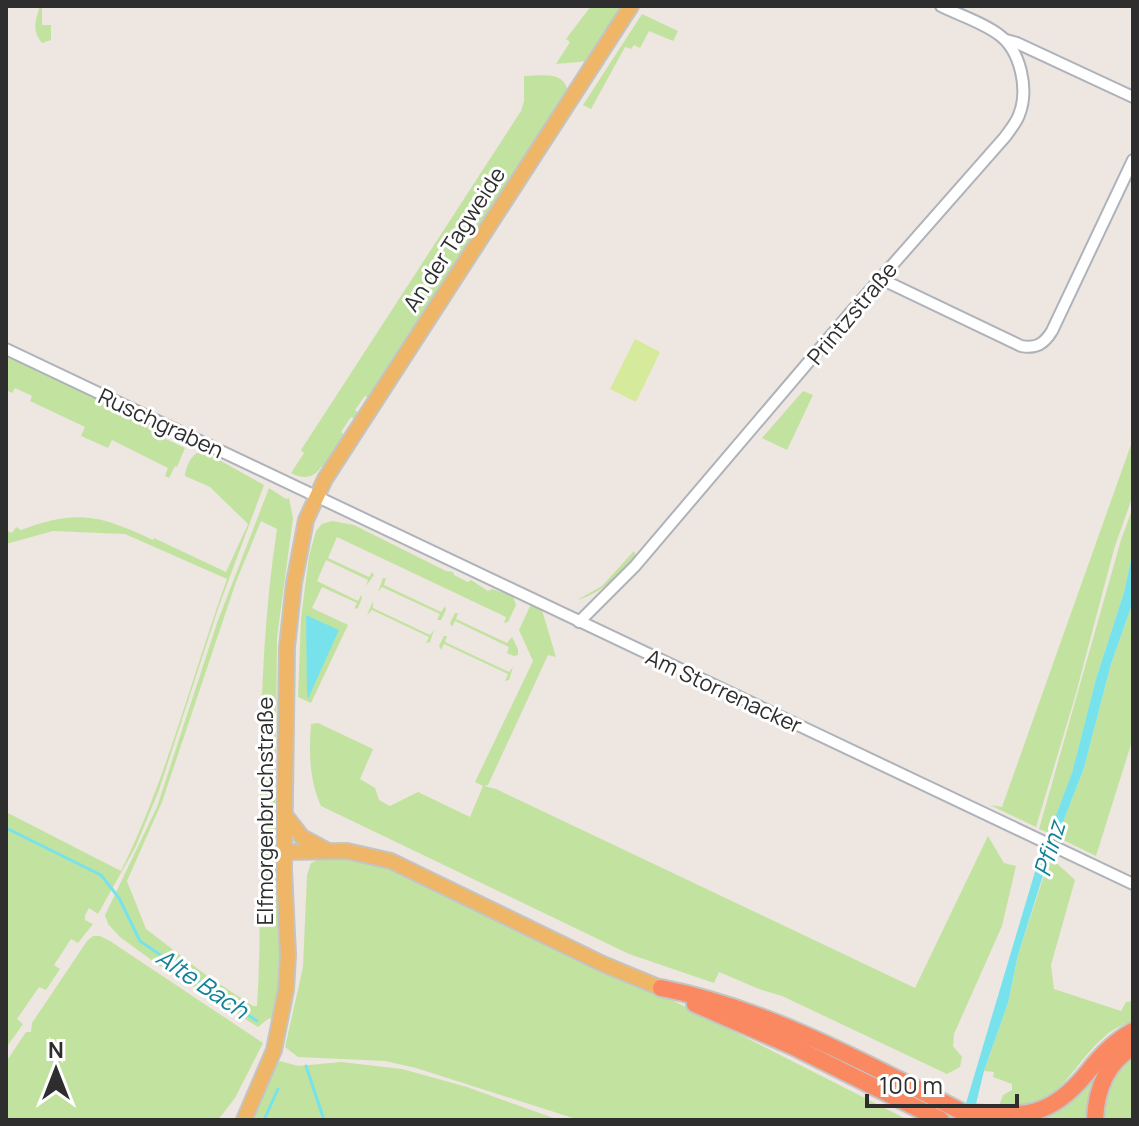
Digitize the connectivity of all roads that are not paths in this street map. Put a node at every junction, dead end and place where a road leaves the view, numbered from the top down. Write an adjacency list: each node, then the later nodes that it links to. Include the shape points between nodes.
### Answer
1 (631, 6): 8 (main road, An der Tagweide)
2 (941, 6): 3 (street)
3 (1006, 40): 4 (street); 6 (street, Printzstraße, via 1022,79 1020,114)
4 (1133, 97)
5 (1133, 160): 6 (street, via 1042,344 1021,346)
6 (881, 279): 9 (street, Printzstraße, via 635,566)
7 (6, 349): 8 (street, Ruschgraben)
8 (315, 497): 9 (street, Am Storrenacker); 10 (main road, Elfmorgenbruchstraße, via 303,533 289,624)
9 (579, 622): 13 (street, Am Storrenacker)
10 (285, 815): 11 (main road, via 302,837); 12 (main road, Elfmorgenbruchstraße)
11 (326, 850): 12 (main road); 14 (main road, via 391,861)
12 (284, 852): 20 (main road, Elfmorgenbruchstraße, via 284,1004 267,1070)
13 (1133, 884)
14 (661, 988): 17 (highway); 18 (highway, via 727,1004 801,1033)
15 (1133, 1031): 19 (highway, via 1108,1048 1049,1108 1029,1115)
16 (1133, 1047): 22 (highway, via 1106,1074)
17 (904, 1101): 18 (highway); 21 (highway)
18 (944, 1112): 19 (highway)
19 (971, 1116)
20 (244, 1120)
21 (917, 1120)
22 (1095, 1120)

